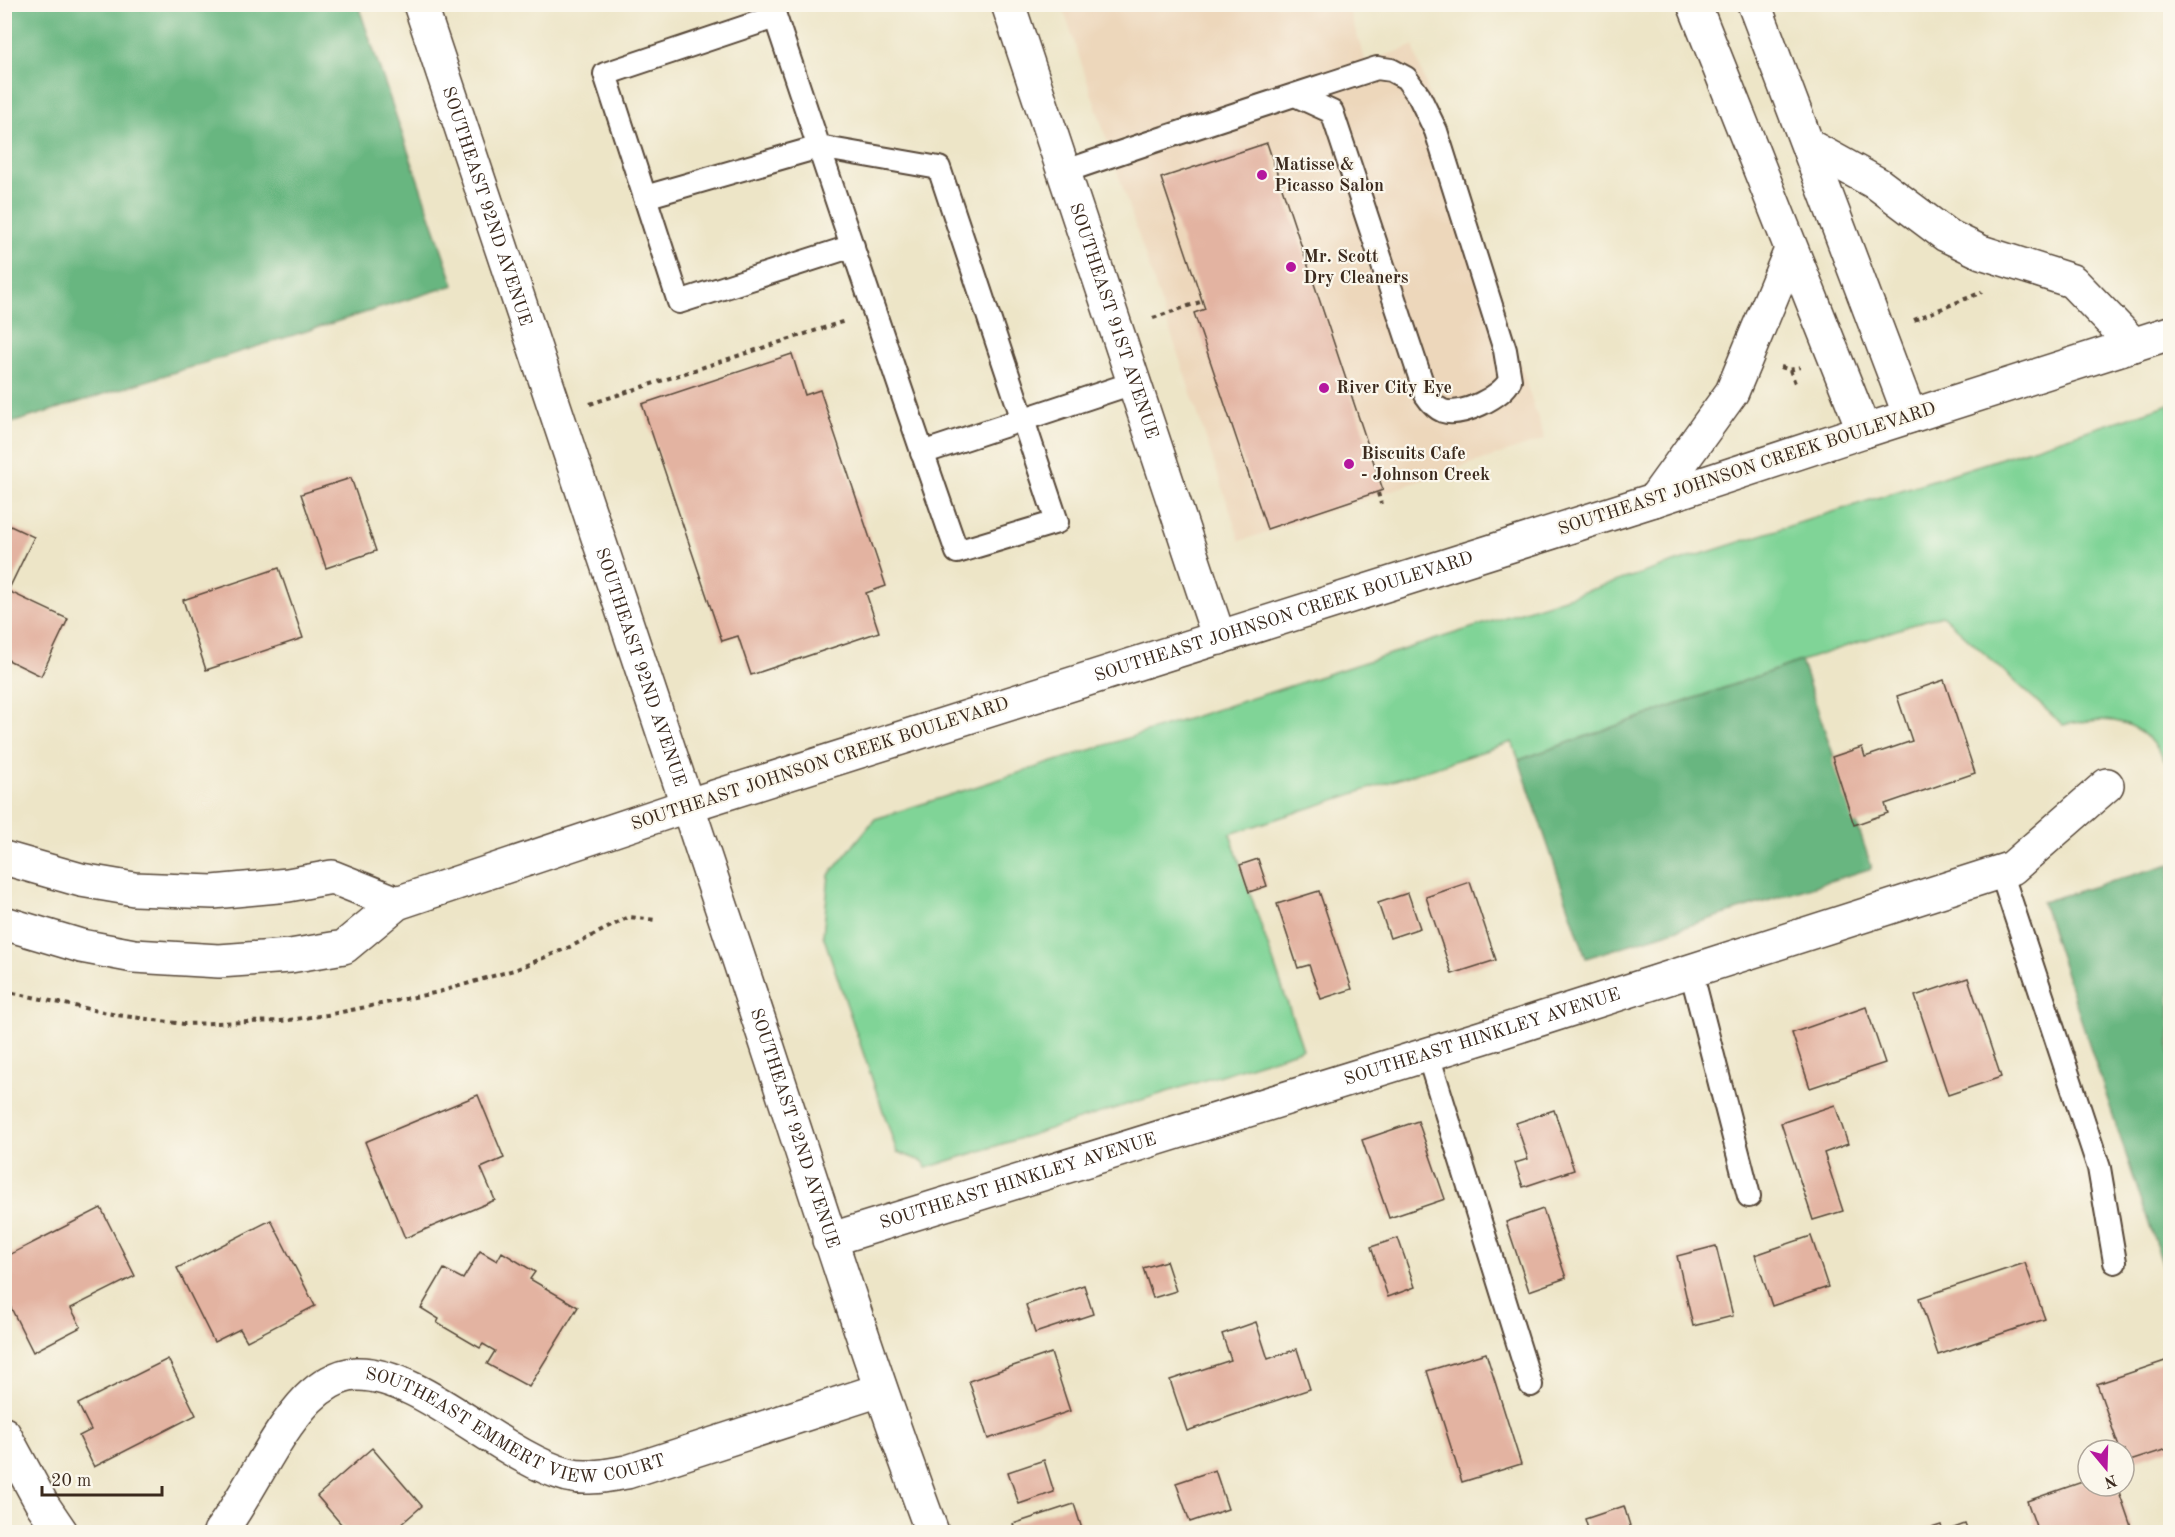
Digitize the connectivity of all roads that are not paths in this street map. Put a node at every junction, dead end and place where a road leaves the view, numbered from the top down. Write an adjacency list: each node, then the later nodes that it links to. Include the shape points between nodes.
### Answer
1 (420, 4): 23 (main road, SOUTHEAST 92ND AVENUE)
2 (1008, 4): 9 (main road, SOUTHEAST 91ST AVENUE)
3 (1694, 4): 12 (main road)
4 (1754, 4): 7 (main road)
5 (773, 11): 8 (lane); 10 (lane, via 605,74)
6 (1294, 95): 6 (lane, via 1332,112 1432,405 1444,411 1457,411 1500,394 1510,380 1505,350 1436,131 1419,96 1406,78 1377,68); 9 (lane)
7 (1809, 146): 14 (main road, via 1878,184 1946,236 1981,252 2072,281); 16 (main road)
8 (819, 147): 10 (lane); 11 (lane); 17 (lane, via 939,168)
9 (1063, 172): 15 (main road, SOUTHEAST 91ST AVENUE)
10 (645, 197): 11 (lane, via 679,302)
11 (853, 246): 19 (lane)
12 (1791, 250): 18 (main road); 20 (main road, via 1732,393)
13 (2170, 333): 14 (main road, SOUTHEAST JOHNSON CREEK BOULEVARD)
14 (2134, 345): 16 (main road, SOUTHEAST JOHNSON CREEK BOULEVARD)
15 (1134, 383): 17 (lane); 21 (main road, SOUTHEAST 91ST AVENUE)
16 (1910, 416): 18 (main road, SOUTHEAST JOHNSON CREEK BOULEVARD)
17 (1022, 420): 19 (lane); 19 (lane, via 1057,522 957,552)
18 (1863, 431): 20 (main road, SOUTHEAST JOHNSON CREEK BOULEVARD)
19 (922, 453)
20 (1654, 500): 21 (main road, SOUTHEAST JOHNSON CREEK BOULEVARD)
21 (1219, 638): 23 (main road, SOUTHEAST JOHNSON CREEK BOULEVARD)
22 (2107, 784): 25 (main road, SOUTHEAST HINKLEY AVENUE, via 2012,868)
23 (686, 806): 26 (main road, SOUTHEAST JOHNSON CREEK BOULEVARD); 31 (main road, SOUTHEAST 92ND AVENUE)
24 (4, 858): 26 (main road, via 81,880 134,889 213,892 332,877)
25 (2001, 872): 28 (main road, SOUTHEAST HINKLEY AVENUE); 32 (lane, via 2099,1168)
26 (397, 903): 27 (main road, SOUTHEAST JOHNSON CREEK BOULEVARD, via 344,947 219,961 134,956)
27 (4, 923)
28 (1691, 971): 29 (main road, SOUTHEAST HINKLEY AVENUE); 30 (lane)
29 (1428, 1054): 31 (main road, SOUTHEAST HINKLEY AVENUE); 33 (lane)
30 (1749, 1196)
31 (830, 1240): 34 (main road, SOUTHEAST 92ND AVENUE)
32 (2115, 1262)
33 (1531, 1385)
34 (880, 1390): 37 (main road, SOUTHEAST EMMERT VIEW COURT, via 627,1472 596,1477 570,1475 525,1458 394,1381 355,1374 328,1382 307,1400); 38 (main road, SOUTHEAST 92ND AVENUE)
35 (4, 1434): 36 (main road)
36 (61, 1533)
37 (220, 1533)
38 (932, 1533)

